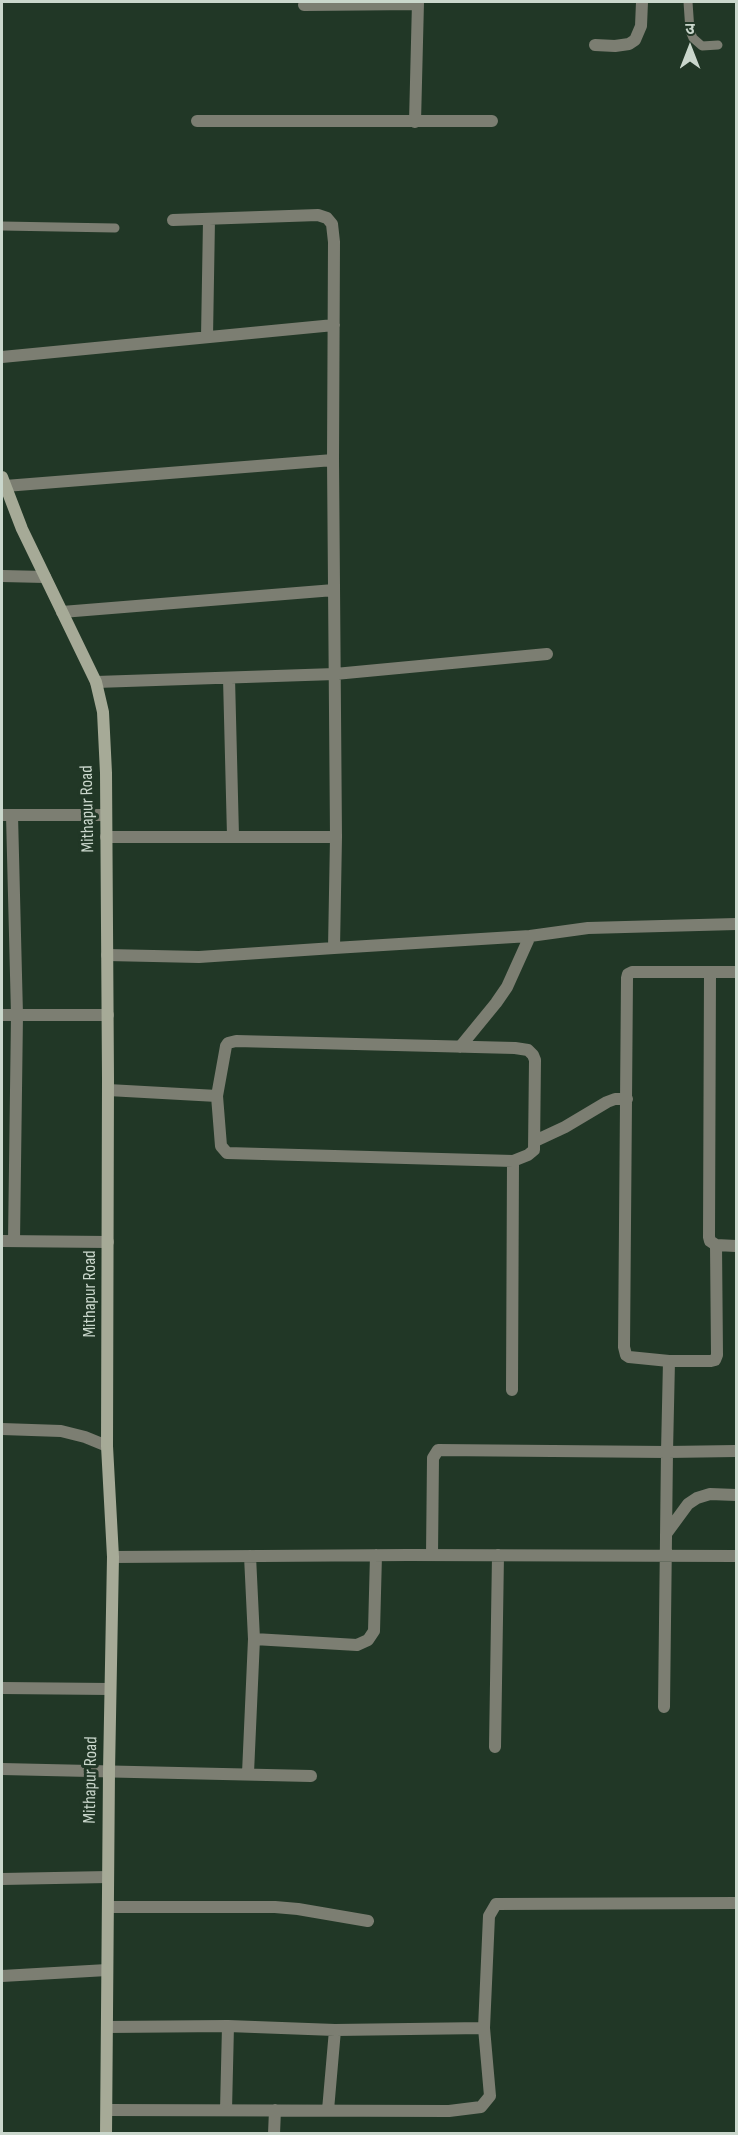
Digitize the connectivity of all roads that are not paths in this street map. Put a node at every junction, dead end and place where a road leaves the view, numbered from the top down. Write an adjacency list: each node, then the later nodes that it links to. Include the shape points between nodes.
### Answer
1 (642, 2): 5 (street, via 641,26 635,40 615,46)
2 (688, 2): 6 (lane, via 693,38 702,46)
3 (418, 3): 4 (street); 8 (street)
4 (304, 5)
5 (595, 45)
6 (718, 45)
7 (197, 121): 8 (street)
8 (416, 122): 9 (street)
9 (492, 122)
10 (173, 220): 11 (street)
11 (209, 220): 14 (street, via 318,215 327,218 332,224 334,242); 15 (street)
12 (2, 226): 13 (lane)
13 (115, 228)
14 (334, 325): 15 (street); 17 (street)
15 (207, 337): 16 (street)
16 (2, 357)
17 (333, 460): 18 (street); 21 (street)
18 (3, 481): 20 (street, Mithapur Road)
19 (2, 576): 20 (street)
20 (45, 577): 22 (street, Mithapur Road)
21 (334, 590): 22 (street); 24 (street)
22 (62, 612): 26 (street, Mithapur Road)
23 (547, 654): 24 (street)
24 (335, 674): 25 (street); 31 (street)
25 (229, 678): 26 (street); 29 (street)
26 (96, 682): 28 (street, Mithapur Road, via 103,712)
27 (7, 815): 28 (street); 39 (street)
28 (106, 815): 30 (street, Mithapur Road)
29 (233, 836): 30 (street); 31 (street)
30 (106, 837): 35 (street, Mithapur Road)
31 (336, 837): 34 (street)
32 (736, 924): 33 (street, via 588,928)
33 (530, 936): 34 (street); 41 (street, via 507,987)
34 (334, 948): 35 (street, via 199,957)
35 (107, 955): 40 (street, Mithapur Road)
36 (710, 972): 37 (street); 44 (street, via 628,974); 49 (street, via 709,1237)
37 (736, 972)
38 (2, 1015): 39 (street)
39 (17, 1015): 40 (street); 47 (street)
40 (108, 1015): 42 (street, Mithapur Road)
41 (460, 1047): 43 (street, via 230,1042 224,1054); 45 (street, via 515,1048 533,1055)
42 (108, 1090): 43 (street); 48 (street, Mithapur Road)
43 (218, 1096): 46 (street, via 221,1146 227,1153)
44 (627, 1100): 45 (street, via 607,1102); 51 (street, via 624,1347 629,1358)
45 (535, 1141): 46 (street, via 533,1152)
46 (513, 1161): 52 (street)
47 (8, 1241): 48 (street)
48 (108, 1242): 54 (street, Mithapur Road)
49 (716, 1245): 50 (street); 51 (street, via 716,1358)
50 (736, 1246)
51 (669, 1361): 56 (street)
52 (512, 1390)
53 (2, 1429): 54 (street, via 61,1431)
54 (107, 1446): 64 (street, Mithapur Road)
55 (736, 1451): 56 (street)
56 (667, 1452): 58 (street); 60 (street, via 438,1450 433,1458)
57 (736, 1495): 58 (street, via 697,1498)
58 (666, 1534): 65 (street)
59 (376, 1555): 60 (street); 61 (street); 66 (street, via 374,1631 369,1640 357,1645)
60 (432, 1555): 62 (street)
61 (250, 1556): 64 (street); 66 (street)
62 (498, 1556): 65 (street); 70 (street)
63 (736, 1556): 65 (street)
64 (113, 1557): 68 (street, Mithapur Road)
65 (664, 1557): 69 (street)
66 (254, 1639): 73 (street)
67 (2, 1688): 68 (street)
68 (110, 1689): 72 (street, Mithapur Road)
69 (664, 1707)
70 (495, 1747)
71 (2, 1769): 72 (street)
72 (109, 1771): 73 (street); 75 (street, Mithapur Road)
73 (248, 1773): 74 (street)
74 (311, 1776)
75 (108, 1877): 76 (street); 78 (street, Mithapur Road)
76 (2, 1879)
77 (736, 1903): 84 (street, via 496,1905 489,1917)
78 (108, 1907): 79 (street, via 281,1907); 80 (street, Mithapur Road)
79 (368, 1921)
80 (107, 1970): 81 (street); 83 (street, Mithapur Road)
81 (2, 1976)
82 (228, 2026): 83 (street); 85 (street); 87 (street)
83 (107, 2027): 86 (street, Mithapur Road)
84 (484, 2028): 85 (street); 89 (street, via 490,2096 481,2107 449,2111)
85 (335, 2030): 89 (street)
86 (106, 2110): 87 (street); 90 (street, Mithapur Road)
87 (226, 2110): 88 (street)
88 (275, 2110): 89 (street); 91 (street)
89 (328, 2110)
90 (106, 2133)
91 (274, 2133)

